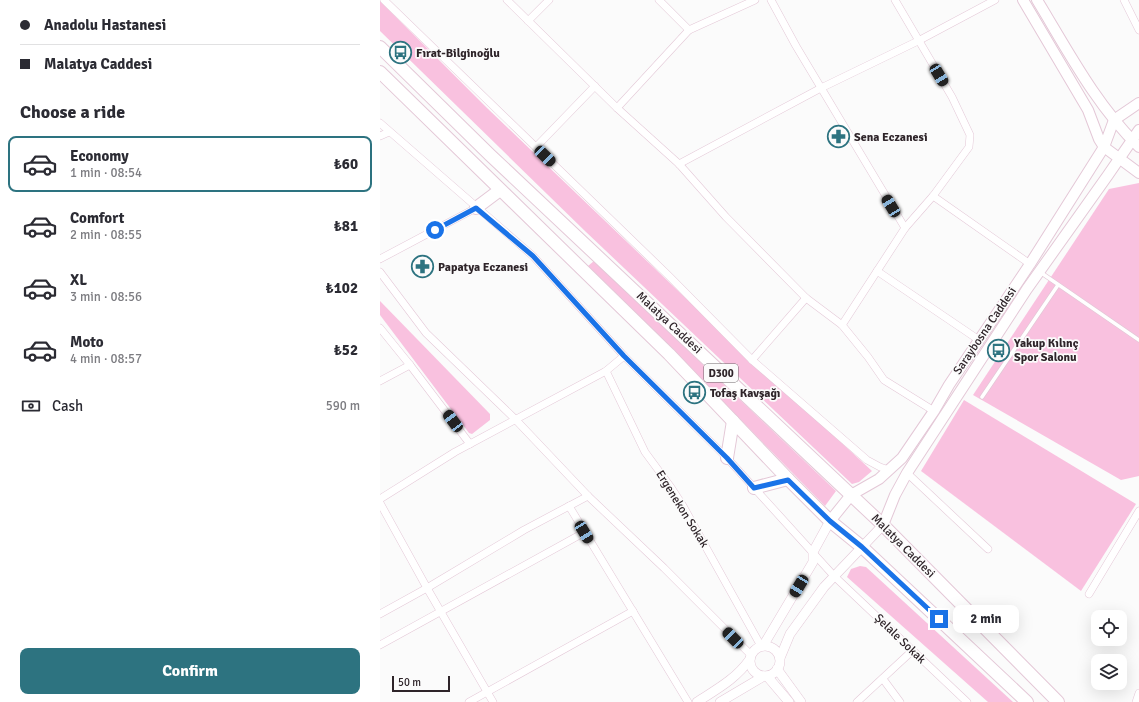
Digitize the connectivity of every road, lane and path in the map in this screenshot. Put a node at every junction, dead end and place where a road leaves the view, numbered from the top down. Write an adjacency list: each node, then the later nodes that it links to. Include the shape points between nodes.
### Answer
1 (384, 0): 28 (street)
2 (507, 0): 12 (street)
3 (549, 0): 12 (street)
4 (659, 0): 13 (street)
5 (755, 0): 13 (street)
6 (771, 0): 19 (street)
7 (895, 0): 15 (street)
8 (995, 0): 15 (street)
9 (1024, 0): 29 (main road, via 1088,110)
10 (1037, 0): 22 (main road, via 1089,87)
11 (1124, 0): 14 (street)
12 (528, 20): 18 (street)
13 (689, 30): 21 (street)
14 (1139, 30)
15 (918, 41): 19 (street); 35 (street, via 952,98 970,135 969,146)
16 (380, 47): 64 (highway, Malatya Caddesi / D300, via 490,155)
17 (380, 72): 34 (highway, Malatya Caddesi / D300)
18 (595, 86): 21 (street); 28 (street)
19 (821, 88): 32 (street); 37 (street)
20 (1139, 103): 22 (main road)
21 (618, 108): 32 (street)
22 (1114, 120): 27 (main road); 29 (main road, Saraybosna Caddesi)
23 (380, 123): 25 (street, Şelale Sokak)
24 (1139, 130): 27 (main road, Saraybosna Caddesi)
25 (389, 132): 26 (street); 36 (street, Şelale Sokak)
26 (380, 136)
27 (1131, 140): 30 (main road); 31 (main road, Saraybosna Caddesi)
28 (536, 147): 50 (street)
29 (1104, 147): 31 (main road); 39 (main road, Saraybosna Caddesi)
30 (1139, 147)
31 (1119, 159): 33 (main road); 41 (main road, Saraybosna Caddesi)
32 (679, 164): 44 (street)
33 (1139, 173)
34 (500, 190): 36 (highway); 57 (highway, Malatya Caddesi / D300, via 669,354)
35 (933, 196): 37 (street); 39 (street)
36 (476, 208): 38 (street); 49 (street, Şelale Sokak, via 533,256)
37 (905, 228): 40 (street)
38 (380, 259)
39 (1030, 264): 47 (main road, Saraybosna Caddesi)
40 (877, 271): 45 (street); 47 (street)
41 (1040, 271): 43 (lane); 61 (main road, Saraybosna Caddesi)
42 (380, 272): 56 (street, via 426,333)
43 (1058, 284): 48 (lane); 54 (lane)
44 (806, 298): 45 (street); 50 (street)
45 (842, 325): 55 (street, via 884,380)
46 (380, 328): 51 (street)
47 (979, 340): 55 (main road, Saraybosna Caddesi)
48 (1139, 340)
49 (624, 356): 52 (street); 59 (street, Şelale Sokak)
50 (752, 360): 60 (street, via 867,460)
51 (410, 365): 53 (street); 58 (street)
52 (606, 371): 56 (street); 83 (street, Ergenekon Sokak, via 645,452 670,486 702,539)
53 (380, 381)
54 (982, 397)
55 (934, 411): 60 (main road, Saraybosna Caddesi, via 902,458)
56 (515, 419): 58 (street); 65 (street)
57 (733, 421): 59 (highway); 62 (highway, Malatya Caddesi / D300)
58 (470, 444): 66 (street)
59 (727, 458): 63 (street, Şelale Sokak)
60 (889, 470): 64 (main road, Saraybosna Caddesi, via 879,479)
61 (907, 473): 71 (main road, Saraybosna Caddesi); 74 (street)
62 (788, 480): 63 (highway); 70 (highway, Malatya Caddesi / D300)
63 (754, 488): 75 (street, Şelale Sokak)
64 (851, 495): 70 (main road, Saraybosna Caddesi); 71 (highway, Malatya Caddesi / D300)
65 (588, 496): 68 (street); 85 (street, via 664,568)
66 (380, 499)
67 (380, 503): 77 (street)
68 (569, 506): 72 (street); 77 (street)
69 (1139, 511): 78 (street)
70 (830, 521): 73 (highway, Malatya Caddesi / D300); 75 (street)
71 (883, 525): 73 (street); 103 (highway, Malatya Caddesi / D300)
72 (584, 532): 79 (street); 80 (street)
73 (862, 547): 76 (street); 102 (highway, Malatya Caddesi / D300)
74 (988, 549)
75 (813, 552): 76 (street, Şelale Sokak); 83 (street, via 813,562)
76 (834, 576): 84 (street, Şelale Sokak); 86 (street, via 790,634)
77 (427, 588): 80 (street); 81 (street)
78 (1090, 594)
79 (633, 611): 90 (street); 94 (street)
80 (440, 612): 82 (street); 90 (street)
81 (380, 614)
82 (380, 645)
83 (762, 646): 85 (street, via 753,651); 86 (street, via 776,650)
84 (912, 651): 89 (street); 101 (street, Şelale Sokak)
85 (750, 657): 88 (street, via 751,667 760,675); 95 (street, via 733,679)
86 (780, 658): 87 (street)
87 (777, 669): 88 (street); 98 (street)
88 (766, 676): 96 (street); 97 (street)
89 (883, 679): 99 (street); 100 (street)
90 (488, 692): 92 (street); 93 (street)
91 (1139, 693): 104 (street)
92 (469, 702)
93 (493, 702)
94 (688, 702)
95 (697, 702)
96 (720, 702)
97 (789, 702)
98 (802, 702)
99 (857, 702)
100 (900, 702)
101 (967, 702)
102 (1027, 702)
103 (1058, 702)
104 (1136, 702)

